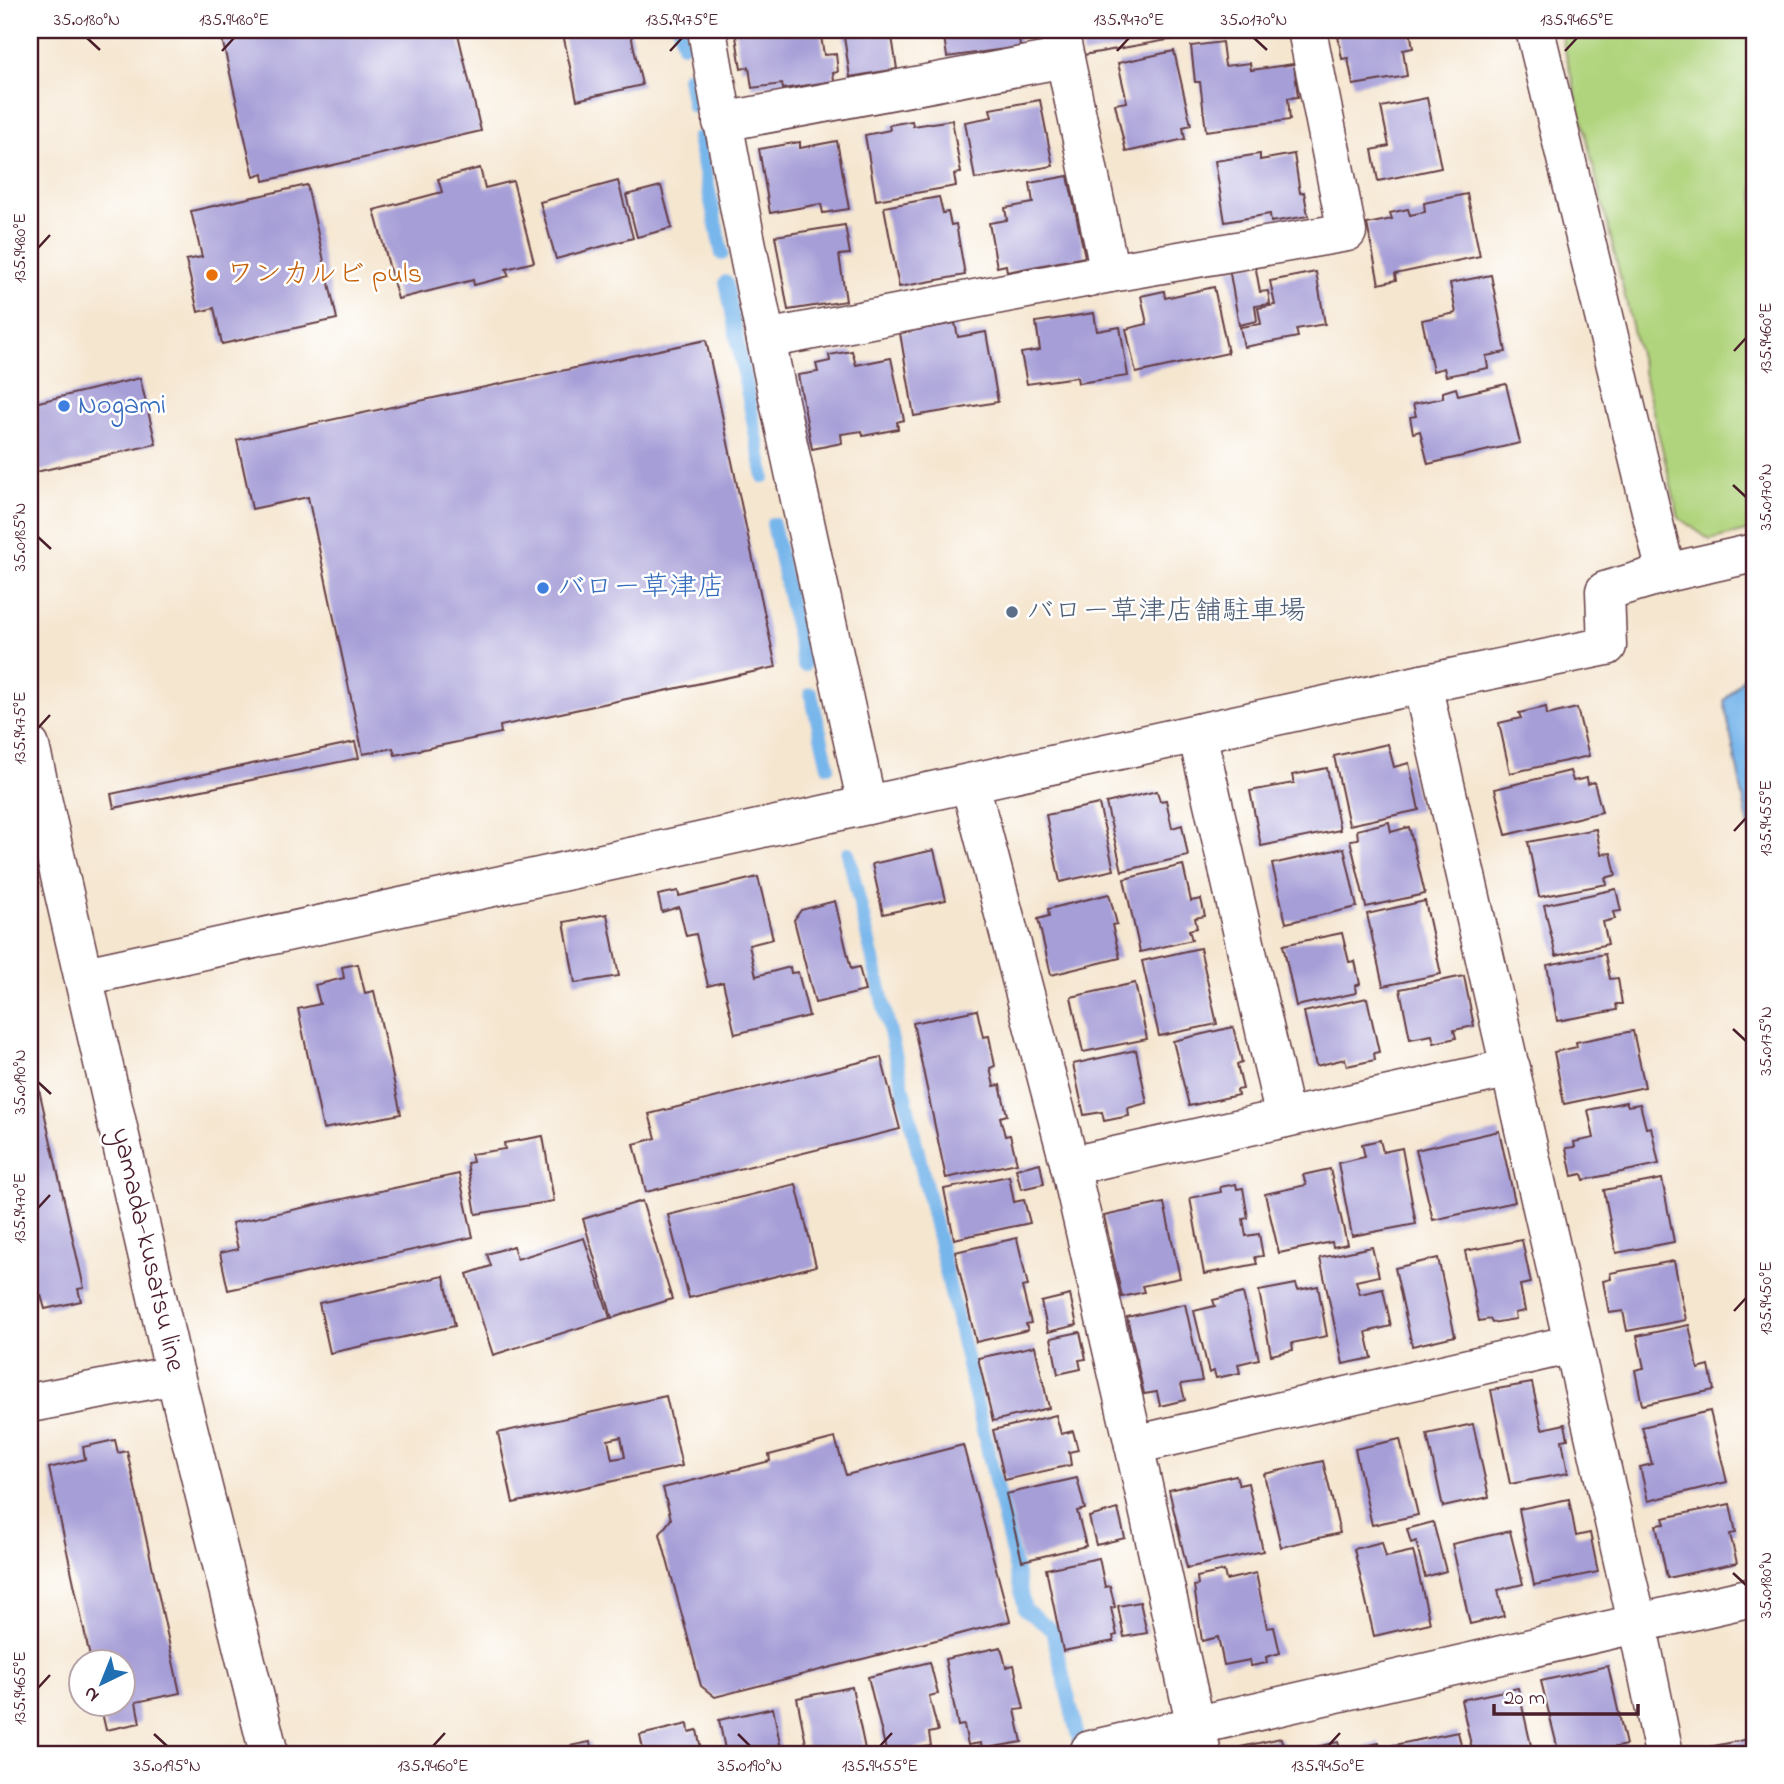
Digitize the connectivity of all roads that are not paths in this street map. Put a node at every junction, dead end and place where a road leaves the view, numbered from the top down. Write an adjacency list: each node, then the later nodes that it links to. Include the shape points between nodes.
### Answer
1 (707, 30): 5 (street)
2 (1307, 30): 6 (street, via 1347,232)
3 (1535, 30): 9 (street)
4 (1062, 44): 5 (street); 6 (street)
5 (722, 122): 7 (street)
6 (1110, 273): 7 (street)
7 (766, 339): 14 (street)
8 (1754, 553): 9 (street)
9 (1666, 573): 10 (street, via 1605,591 1607,646)
10 (1422, 684): 11 (street); 16 (street)
11 (1197, 733): 13 (street); 17 (street)
12 (30, 746): 15 (street, yamada-kusatsu line)
13 (970, 783): 14 (street); 18 (street)
14 (867, 805): 15 (street)
15 (85, 976): 20 (street, yamada-kusatsu line)
16 (1511, 1068): 17 (street); 19 (street)
17 (1285, 1118): 18 (street)
18 (1070, 1166): 22 (street)
19 (1573, 1344): 22 (street); 24 (street)
20 (175, 1374): 21 (street); 27 (street, yamada-kusatsu line)
21 (30, 1403)
22 (1135, 1445): 25 (street)
23 (1748, 1598): 24 (street)
24 (1637, 1622): 25 (street); 28 (street)
25 (1199, 1741): 26 (street)
26 (1090, 1750)
27 (269, 1754)
28 (1664, 1754)

